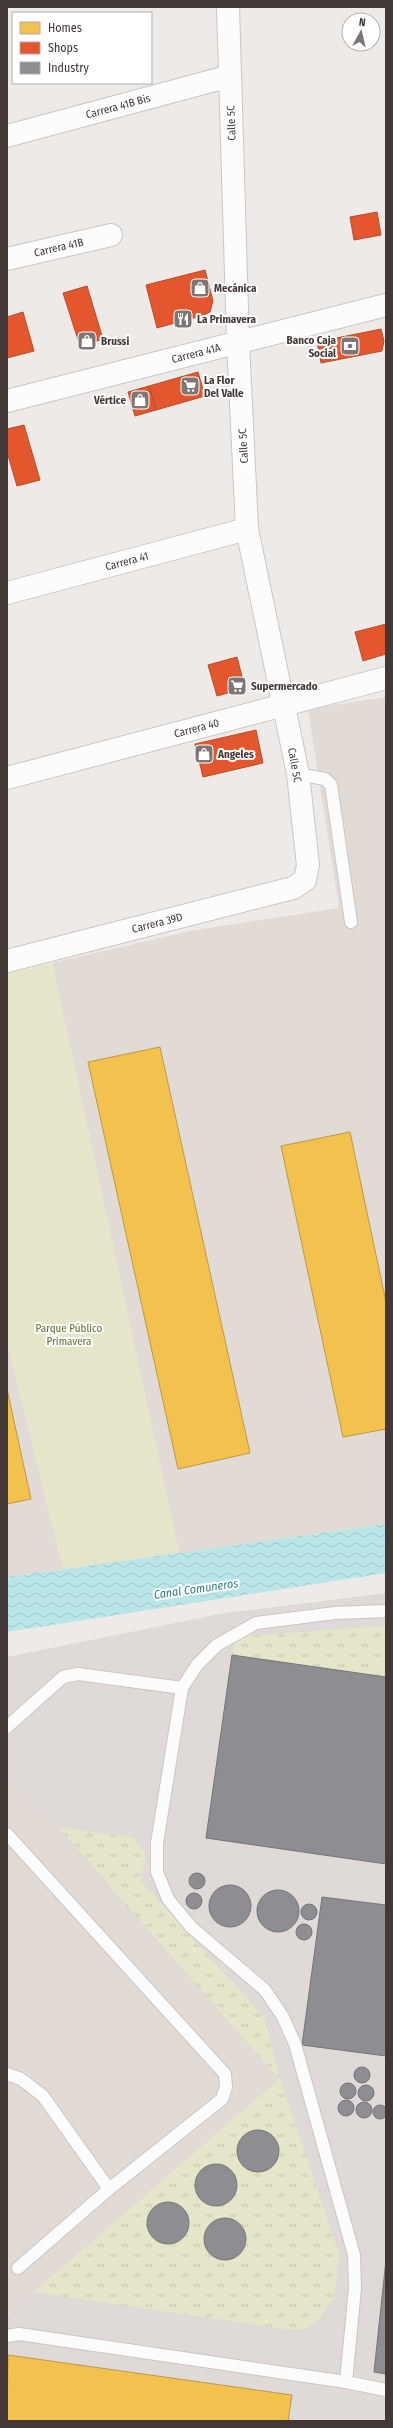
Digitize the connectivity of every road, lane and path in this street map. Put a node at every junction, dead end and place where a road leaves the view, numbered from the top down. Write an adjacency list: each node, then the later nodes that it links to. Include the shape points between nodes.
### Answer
1 (228, 7): 2 (street, Calle 5C)
2 (230, 76): 3 (street, Carrera 41B Bis); 7 (street, Calle 5C)
3 (7, 136)
4 (111, 235): 5 (street, Carrera 41B)
5 (7, 259)
6 (386, 305): 7 (street, Carrera 41A)
7 (238, 342): 8 (street, Carrera 41A); 9 (street, Calle 5C)
8 (7, 401)
9 (247, 528): 10 (street, Carrera 41); 12 (street, Calle 5C)
10 (7, 593)
11 (386, 678): 12 (street, Carrera 40)
12 (283, 704): 13 (street, Calle 5C); 14 (street, Carrera 40)
13 (298, 774): 15 (street, Calle 5C, via 308,865); 16 (lane, via 325,779 331,785)
14 (7, 778)
15 (305, 880): 17 (street, Carrera 39D, via 293,888)
16 (351, 922)
17 (7, 961)
18 (386, 1610): 19 (lane, via 334,1613 256,1623 217,1645 196,1665)
19 (182, 1688): 20 (lane, via 78,1674 63,1677); 26 (lane, via 157,1843 157,1872 168,1899 191,1927 265,1990 283,2017 295,2044 354,2255 355,2288)
20 (7, 1727)
21 (7, 1834): 23 (lane, via 225,2074 226,2087 222,2099)
22 (7, 2074): 23 (lane, via 21,2079 43,2096)
23 (109, 2189): 24 (lane)
24 (18, 2268)
25 (7, 2336): 26 (lane, via 19,2334)
26 (346, 2382): 27 (lane)
27 (386, 2390)

